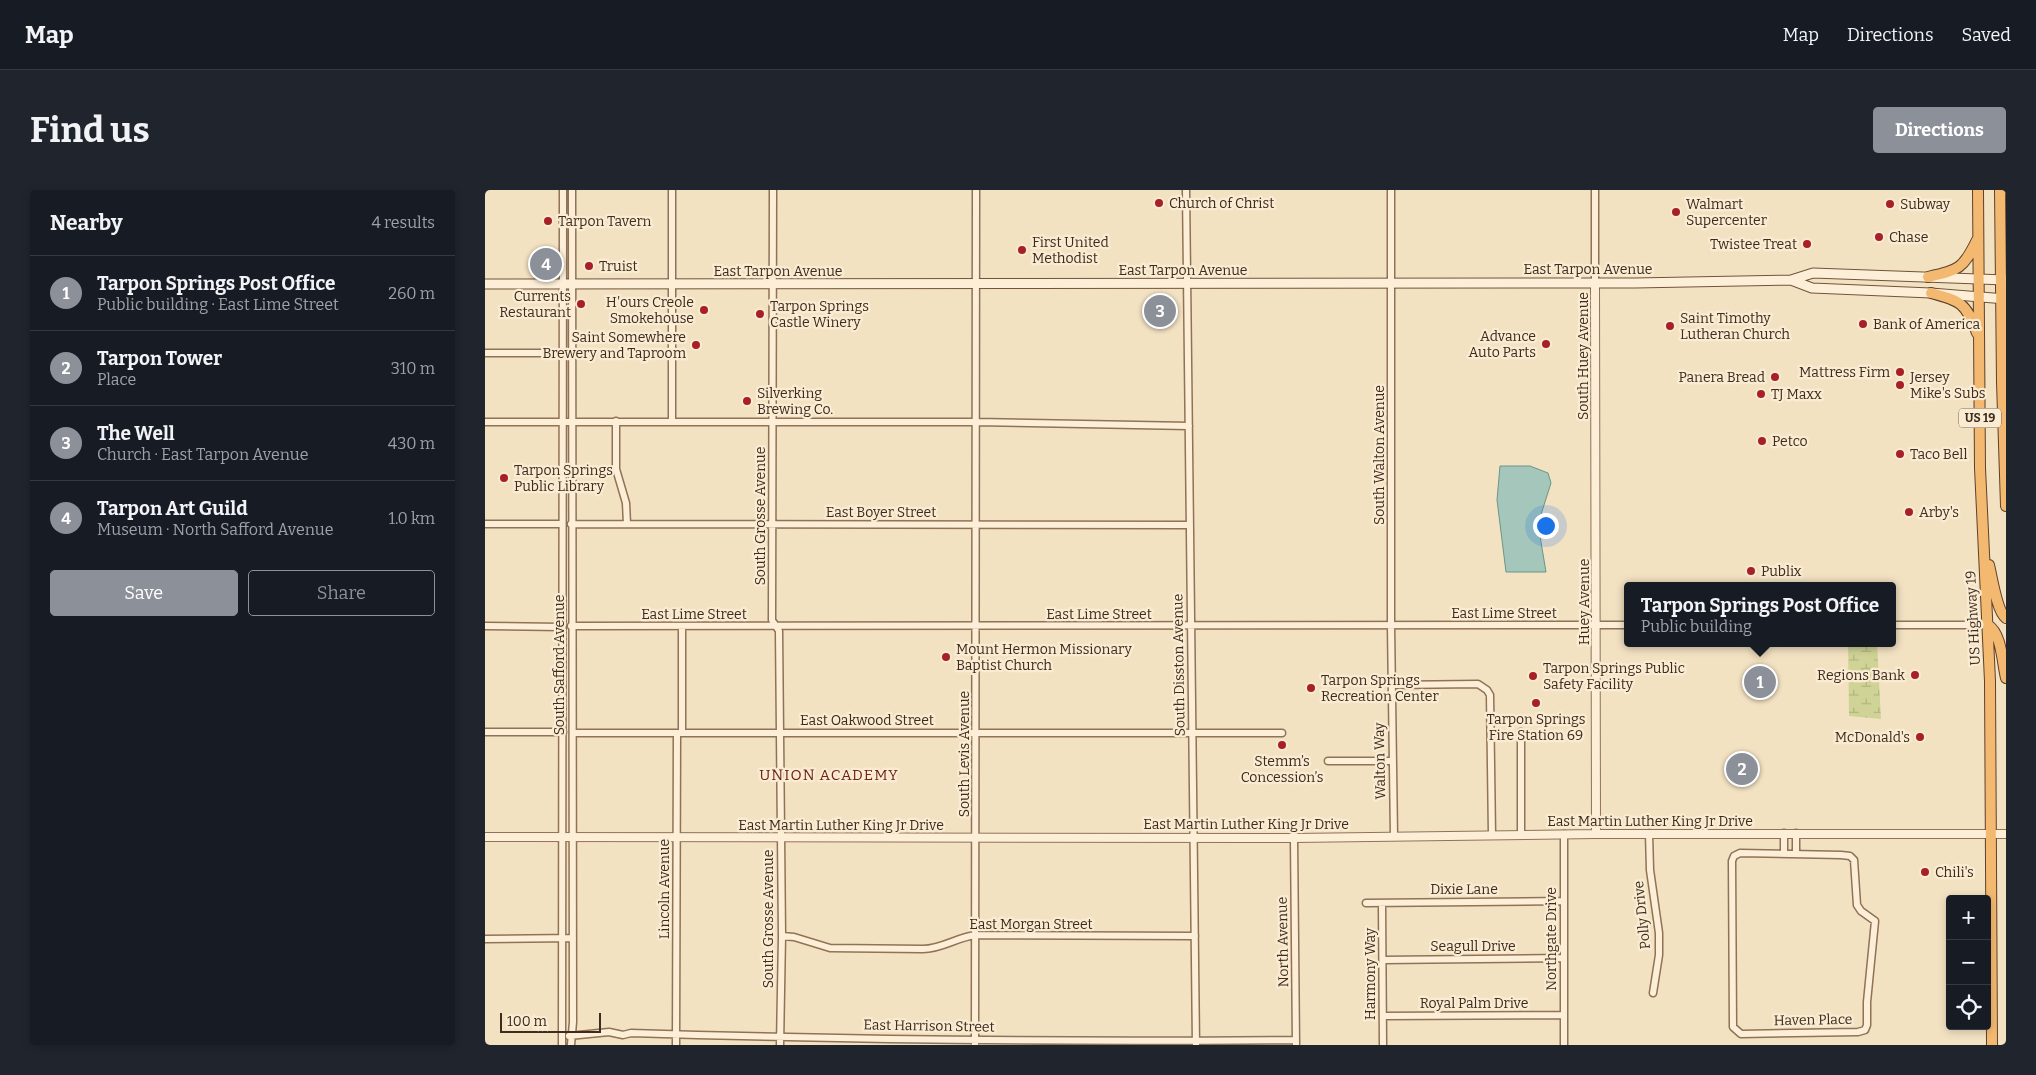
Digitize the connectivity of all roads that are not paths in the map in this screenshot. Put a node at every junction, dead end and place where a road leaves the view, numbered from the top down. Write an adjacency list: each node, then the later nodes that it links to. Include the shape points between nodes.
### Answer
1 (563, 190): 20 (street)
2 (572, 190): 20 (street)
3 (672, 190): 21 (street)
4 (773, 190): 22 (street, South Grosse Avenue)
5 (976, 190): 23 (street, South Levis Avenue)
6 (1186, 190): 24 (street, South Disston Avenue)
7 (1391, 190): 25 (street, South Walton Avenue)
8 (1595, 190): 18 (street)
9 (1978, 190): 11 (highway, US Highway 19 / US 19)
10 (2000, 190): 12 (highway, US 19)
11 (1979, 237): 14 (highway, via 1962,265 1954,271); 15 (highway, US Highway 19 / US 19)
12 (2001, 244): 13 (highway); 17 (highway, US 19)
13 (2006, 258)
14 (1928, 277): 15 (main road, East Tarpon Avenue); 16 (main road, East Tarpon Avenue, via 1813,273)
15 (1979, 278): 17 (main road, East Tarpon Avenue); 27 (highway, US Highway 19 / US 19)
16 (1791, 280): 18 (main road, East Tarpon Avenue); 26 (main road, East Tarpon Avenue, via 1812,288)
17 (2004, 280): 28 (highway, US 19)
18 (1595, 283): 25 (main road, East Tarpon Avenue); 42 (street, South Huey Avenue)
19 (485, 284): 20 (main road, East Tarpon Avenue)
20 (568, 284): 21 (main road, East Tarpon Avenue); 32 (street, South Safford Avenue); 35 (street, South Safford Avenue)
21 (672, 284): 22 (main road, East Tarpon Avenue); 36 (street)
22 (772, 284): 23 (main road, East Tarpon Avenue); 39 (street, South Grosse Avenue)
23 (976, 284): 24 (main road, East Tarpon Avenue); 40 (street, South Levis Avenue)
24 (1187, 284): 25 (main road, East Tarpon Avenue); 41 (street, South Disston Avenue)
25 (1391, 284): 60 (street, South Walton Avenue)
26 (1931, 293): 27 (main road, East Tarpon Avenue); 30 (highway, via 1960,302 1969,313)
27 (1979, 297): 28 (main road, East Tarpon Avenue); 30 (highway, US Highway 19 / US 19)
28 (2004, 300): 29 (highway, US 19)
29 (2004, 332): 33 (highway, US 19)
30 (1979, 338): 52 (highway, US Highway 19 / US 19)
31 (485, 353): 32 (street)
32 (564, 353): 34 (street, South Safford Avenue)
33 (2004, 382): 43 (highway, US 19)
34 (563, 421): 35 (street); 37 (street); 46 (street, South Safford Avenue)
35 (573, 421): 38 (street); 47 (street, South Safford Avenue)
36 (672, 421): 38 (street); 39 (street)
37 (485, 422)
38 (616, 422): 48 (street, via 617,469 626,503)
39 (772, 422): 40 (street); 49 (street, South Grosse Avenue)
40 (977, 422): 41 (street); 51 (street, South Levis Avenue)
41 (1189, 426): 50 (street, South Disston Avenue)
42 (1595, 430): 61 (street, Huey Avenue)
43 (2005, 476): 44 (highway, US 19)
44 (2006, 506)
45 (485, 524): 46 (street)
46 (561, 524): 64 (street, South Safford Avenue)
47 (571, 524): 48 (street, East Boyer Street); 56 (street, South Safford Avenue)
48 (627, 524): 49 (street, East Boyer Street)
49 (772, 524): 51 (street, East Boyer Street); 58 (street, South Grosse Avenue, via 772,620)
50 (1190, 524): 51 (street, East Boyer Street); 59 (street, South Disston Avenue)
51 (977, 525): 65 (street, South Levis Avenue)
52 (1984, 545): 53 (highway, via 1998,608); 54 (highway, US Highway 19 / US 19)
53 (2006, 618)
54 (1988, 625): 63 (street); 66 (highway, via 1998,636); 82 (highway, US Highway 19 / US 19)
55 (485, 626): 64 (street)
56 (571, 626): 57 (street, East Lime Street); 74 (street, South Safford Avenue)
57 (682, 626): 58 (street, East Lime Street); 75 (street, Lincoln Avenue)
58 (776, 626): 65 (street, East Lime Street); 70 (street, South Grosse Avenue, via 779,631)
59 (1191, 626): 60 (street, East Lime Street); 65 (street, East Lime Street); 72 (street, South Disston Avenue)
60 (1391, 626): 61 (street, East Lime Street); 67 (street, Walton Way)
61 (1597, 626): 62 (street, East Lime Street); 84 (street, Huey Avenue)
62 (1624, 626)
63 (1896, 626)
64 (561, 627): 69 (street, South Safford Avenue)
65 (977, 627): 71 (street, South Levis Avenue)
66 (2006, 678)
67 (1392, 685): 77 (street, Walton Way); 86 (street, via 1478,684 1491,695)
68 (485, 732): 69 (street)
69 (563, 732): 90 (street, South Safford Avenue)
70 (780, 732): 71 (street, East Oakwood Street); 75 (street, East Oakwood Street); 93 (street, South Grosse Avenue)
71 (977, 732): 72 (street, East Oakwood Street); 94 (street, South Levis Avenue)
72 (1193, 732): 76 (street, East Oakwood Street); 95 (street, South Disston Avenue)
73 (1521, 732): 87 (street)
74 (573, 733): 75 (street, East Oakwood Street); 91 (street, South Safford Avenue)
75 (679, 733): 92 (street, Lincoln Avenue)
76 (1282, 733)
77 (1393, 761): 78 (street); 88 (street, Walton Way)
78 (1328, 762)
79 (1649, 833): 80 (street, East Martin Luther King Jr Drive); 84 (street, East Martin Luther King Jr Drive); 110 (street, Polly Drive, via 1650,870 1659,933)
80 (1784, 833): 81 (street, East Martin Luther King Jr Drive); 97 (street)
81 (1797, 833): 82 (street, East Martin Luther King Jr Drive); 98 (street)
82 (1991, 833): 85 (street, East Martin Luther King Jr Drive); 126 (highway, US Highway 19 / US 19)
83 (1564, 834): 84 (street, East Martin Luther King Jr Drive); 87 (street, East Martin Luther King Jr Drive); 99 (street, Northgate Drive)
84 (1596, 834)
85 (2006, 834)
86 (1492, 835): 87 (street, East Martin Luther King Jr Drive); 88 (street, East Martin Luther King Jr Drive)
87 (1521, 835)
88 (1394, 836): 96 (street, East Martin Luther King Jr Drive)
89 (485, 837): 90 (street, East Martin Luther King Jr Drive)
90 (562, 837): 91 (street, East Martin Luther King Jr Drive); 105 (street, South Safford Avenue)
91 (572, 837): 92 (street, East Martin Luther King Jr Drive); 106 (street, South Safford Avenue)
92 (677, 837): 93 (street, East Martin Luther King Jr Drive); 113 (street, Lincoln Avenue)
93 (781, 837): 94 (street, East Martin Luther King Jr Drive); 103 (street, South Grosse Avenue)
94 (977, 837): 95 (street, East Martin Luther King Jr Drive); 102 (street, South Levis Avenue)
95 (1194, 837): 96 (street, East Martin Luther King Jr Drive); 104 (street, South Disston Avenue)
96 (1294, 838): 119 (street, North Avenue)
97 (1784, 854): 98 (street, Haven Place); 98 (street, Haven Place, via 1741,853 1734,856 1733,1027 1741,1034 1862,1031 1867,1025 1875,921 1857,906 1855,862 1845,855)
98 (1796, 854)
99 (1564, 901): 100 (street, Dixie Lane); 108 (street, Northgate Drive)
100 (1382, 902): 101 (street, Dixie Lane); 109 (street, Harmony Way)
101 (1365, 903)
102 (976, 935): 103 (street, East Morgan Street, via 929,949 830,948); 104 (street, East Morgan Street); 117 (street, South Levis Avenue)
103 (782, 936): 116 (street, South Grosse Avenue)
104 (1195, 936): 118 (street, South Disston Avenue)
105 (562, 938): 106 (street); 107 (street); 114 (street, South Safford Avenue)
106 (573, 938): 115 (street, South Safford Avenue)
107 (485, 939)
108 (1564, 958): 109 (street, Seagull Drive); 111 (street, Northgate Drive)
109 (1383, 960): 112 (street, Harmony Way)
110 (1653, 993)
111 (1564, 1015): 112 (street, Royal Palm Drive); 125 (street, Northgate Drive)
112 (1383, 1016): 124 (street, Harmony Way)
113 (676, 1035): 115 (street, East Harrison Street, via 609,1032); 116 (street, East Harrison Street); 122 (street, Lincoln Avenue)
114 (563, 1036): 115 (street, East Harrison Street); 120 (street, South Safford Avenue)
115 (572, 1036): 121 (street, South Safford Avenue)
116 (780, 1037): 117 (street, East Harrison Street); 123 (street, South Grosse Avenue)
117 (975, 1042): 118 (street, East Harrison Street)
118 (1196, 1043): 119 (street, East Harrison Street)
119 (1296, 1043)
120 (562, 1045)
121 (571, 1045)
122 (676, 1045)
123 (780, 1045)
124 (1383, 1045)
125 (1565, 1045)
126 (1992, 1045)

